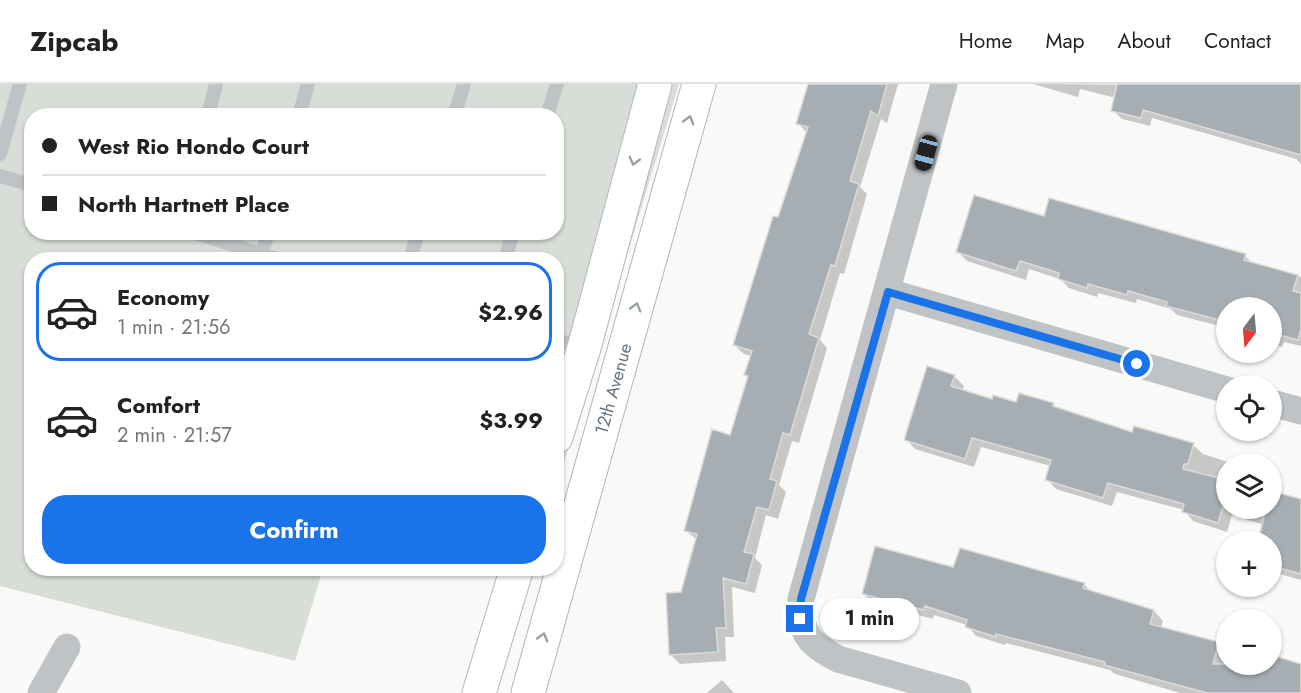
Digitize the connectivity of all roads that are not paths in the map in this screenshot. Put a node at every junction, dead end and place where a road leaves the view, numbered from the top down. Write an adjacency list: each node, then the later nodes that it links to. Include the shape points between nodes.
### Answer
1 (20, 84): 13 (lane)
2 (216, 84): 9 (lane)
3 (308, 84): 10 (lane)
4 (464, 84): 11 (lane)
5 (557, 84): 12 (lane)
6 (655, 84): 19 (main road, one-way to 19)
7 (699, 84): 24 (main road, 12th Avenue, one-way to 7)
8 (944, 84): 18 (street)
9 (209, 108)
10 (301, 108)
11 (456, 108)
12 (550, 108)
13 (0, 154)
14 (0, 176): 15 (lane)
15 (24, 183)
16 (218, 240): 17 (lane)
17 (256, 252)
18 (888, 292): 21 (street); 31 (street, via 801,599 800,619 806,636 820,650 838,659)
19 (570, 344): 20 (main road)
20 (564, 384)
21 (1216, 387)
22 (1282, 406): 23 (street)
23 (1301, 411)
24 (564, 565)
25 (515, 576): 29 (main road)
26 (561, 576): 30 (main road, 12th Avenue, one-way to 26)
27 (67, 647): 28 (street)
28 (41, 693)
29 (479, 693)
30 (528, 693)
31 (958, 693)

